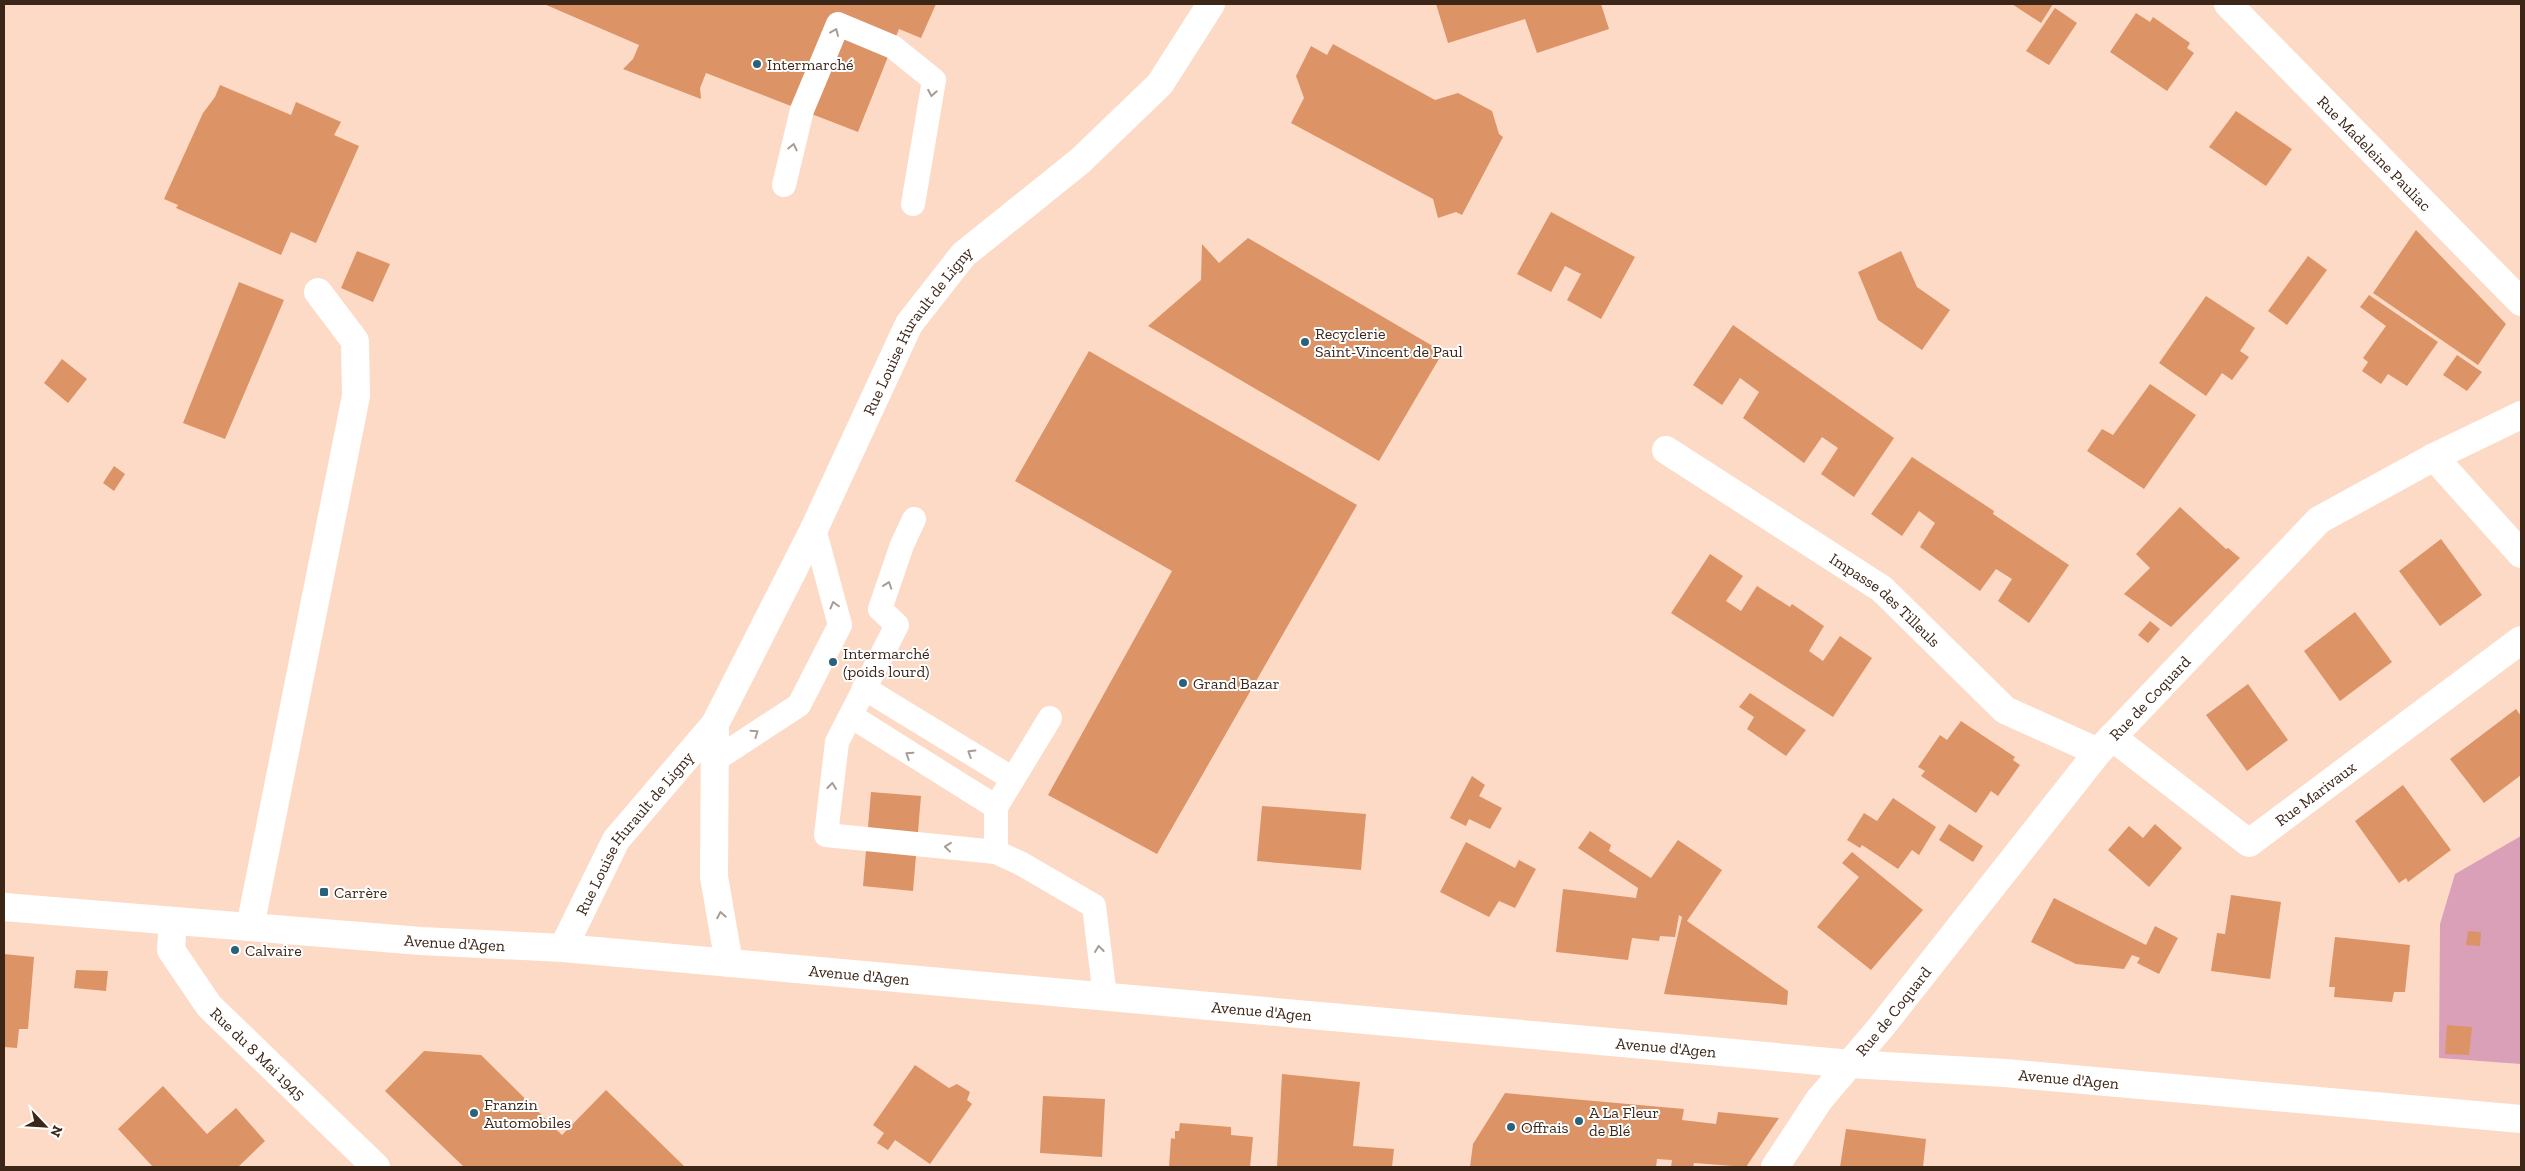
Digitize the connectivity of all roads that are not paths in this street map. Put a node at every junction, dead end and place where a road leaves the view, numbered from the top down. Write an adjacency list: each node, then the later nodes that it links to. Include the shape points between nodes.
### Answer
1 (1211, 4): 11 (street, Rue Louise Hurault de Ligny, via 1160,84 1080,161 963,255 909,324)
2 (2228, 4): 6 (street, Rue Madeleine Pauliac)
3 (784, 185): 4 (lane, one-way to 4, via 802,110 838,24 893,47 934,80)
4 (914, 204)
5 (318, 292): 25 (street, via 355,341 356,396)
6 (2521, 302)
7 (2521, 415): 9 (street, Rue de Coquard)
8 (1666, 450): 18 (street, Impasse des Tilleuls, via 1882,589 2005,710)
9 (2434, 457): 12 (street); 18 (street, Rue de Coquard, via 2319,520)
10 (914, 519): 14 (lane, one-way to 10, via 897,625 880,609)
11 (814, 529): 17 (street, Rue Louise Hurault de Ligny); 19 (lane, one-way to 11, via 799,704 840,625)
12 (2521, 554)
13 (2521, 640): 18 (street, Rue Marivaux, via 2249,843)
14 (864, 688): 15 (lane); 20 (lane, one-way to 14)
15 (850, 716): 21 (lane, one-way to 15); 22 (lane, one-way to 15, via 826,835 837,742)
16 (1050, 718): 20 (lane)
17 (715, 724): 19 (street, Rue Louise Hurault de Ligny); 26 (street, Rue Louise Hurault de Ligny, via 616,840)
18 (2105, 745): 29 (street, Rue de Coquard)
19 (715, 760): 27 (street, Rue Louise Hurault de Ligny, one-way to 19, via 714,876)
20 (1013, 780): 21 (lane)
21 (996, 807): 22 (lane)
22 (996, 852): 28 (lane, one-way to 22, via 1094,906)
23 (4, 907): 24 (street, Avenue d'Agen)
24 (173, 921): 25 (street, Avenue d'Agen); 31 (street, Rue du 8 Mai 1945, via 171,950 209,1006)
25 (250, 927): 26 (street, Avenue d'Agen)
26 (564, 948): 27 (street, Avenue d'Agen)
27 (729, 963): 28 (street, Avenue d'Agen)
28 (1105, 998): 29 (street, Avenue d'Agen)
29 (1851, 1064): 30 (street, Avenue d'Agen, via 2005,1073); 32 (street, Rue de Coquard, via 1819,1100)
30 (2521, 1119)
31 (376, 1167)
32 (1775, 1167)

